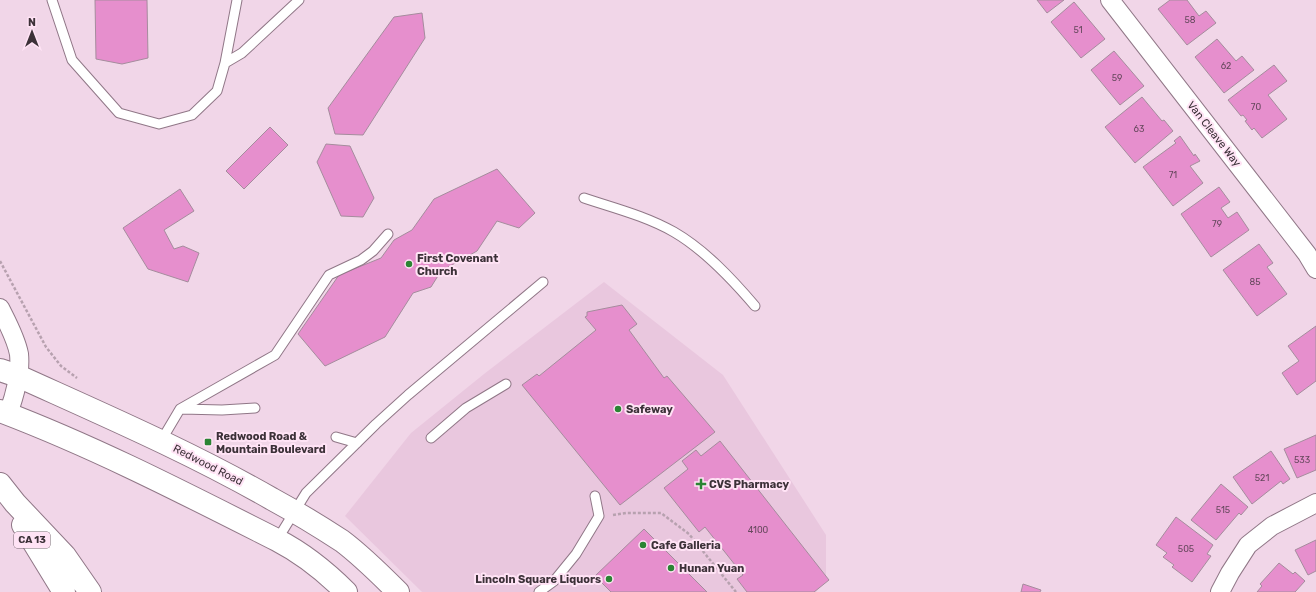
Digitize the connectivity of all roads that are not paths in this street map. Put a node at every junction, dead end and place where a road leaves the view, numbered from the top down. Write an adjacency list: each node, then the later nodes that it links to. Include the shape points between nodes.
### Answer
1 (52, 0): 5 (lane, via 72,60 119,113 159,124 192,115 217,91)
2 (237, 0): 5 (lane)
3 (299, 0): 5 (lane, via 242,53)
4 (1110, 0): 8 (street, Van Cleave Way)
5 (225, 63)
6 (584, 198): 10 (lane, via 649,220 674,232 730,277)
7 (388, 234): 15 (lane, via 361,260 329,275 275,355)
8 (1316, 268)
9 (544, 282): 20 (lane, via 408,395)
10 (755, 306)
11 (0, 308): 12 (street, via 13,334 18,353)
12 (10, 376): 16 (street); 19 (main road, Redwood Road)
13 (506, 384): 18 (lane, via 466,408)
14 (255, 408): 15 (lane)
15 (180, 409): 19 (lane)
16 (4, 413): 26 (main road, via 153,477)
17 (336, 437): 20 (lane)
18 (431, 438)
19 (161, 441): 25 (main road, Redwood Road, via 213,466)
20 (357, 443): 25 (lane, via 306,493)
21 (0, 484): 28 (main road, via 65,556)
22 (0, 487): 27 (main road, CA 13)
23 (595, 496): 31 (lane, via 599,516 576,554 554,581)
24 (1316, 503): 32 (street, via 1272,526 1248,545)
25 (294, 511): 26 (lane); 30 (main road, Redwood Road, via 343,542)
26 (277, 540): 29 (main road, via 322,569)
27 (64, 592)
28 (90, 592)
29 (346, 592)
30 (398, 592)
31 (539, 592)
32 (1220, 592)

